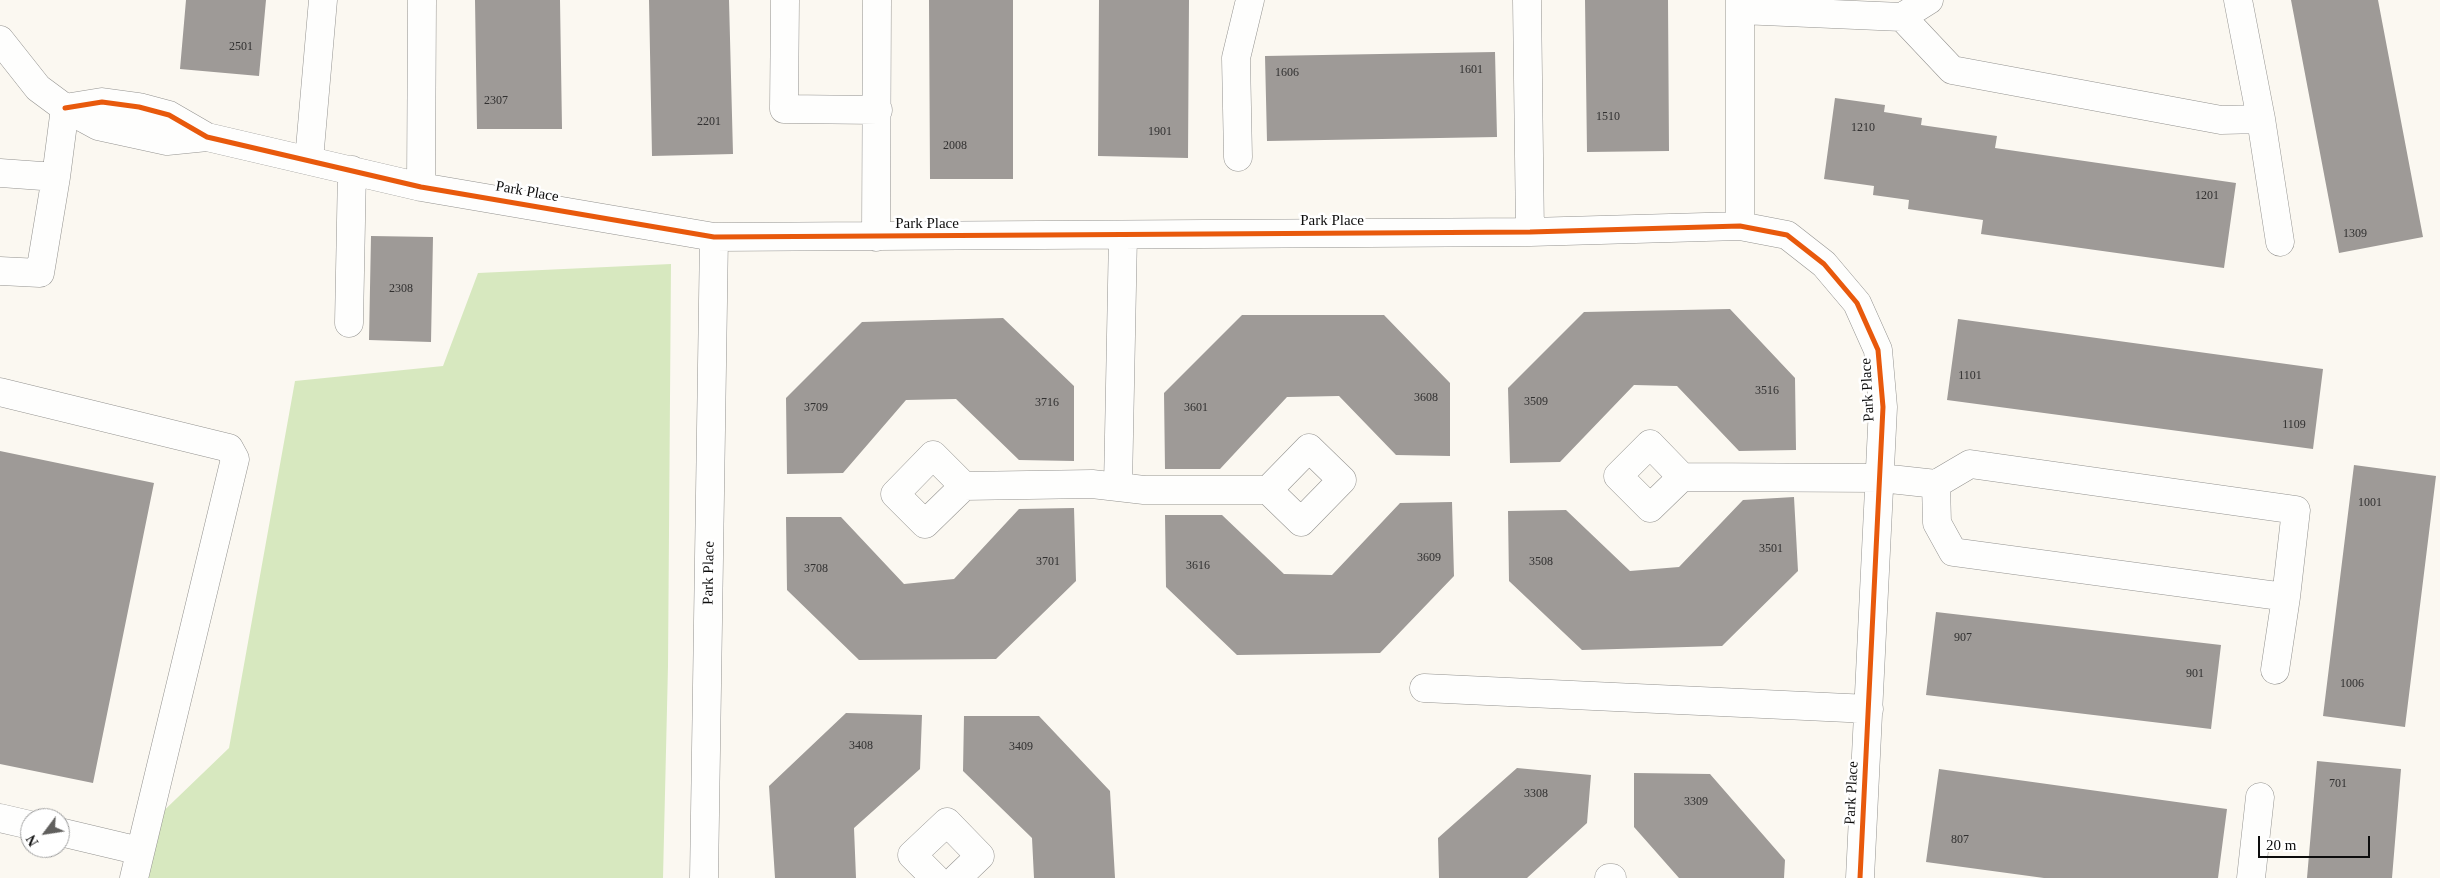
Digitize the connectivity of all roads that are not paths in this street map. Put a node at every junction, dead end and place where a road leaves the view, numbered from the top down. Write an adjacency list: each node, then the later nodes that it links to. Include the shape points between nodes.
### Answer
1 (323, 0): 16 (street)
2 (422, 0): 20 (street)
3 (785, 0): 13 (street, via 784,109)
4 (877, 0): 13 (street)
5 (1250, 0): 15 (street, via 1236,58)
6 (1527, 0): 22 (street)
7 (1928, 0): 10 (street)
8 (2238, 0): 14 (street)
9 (1740, 5): 10 (street); 21 (street)
10 (1902, 17): 14 (street, via 1952,70 2221,120)
11 (0, 40): 12 (street, Park Place, via 38,88)
12 (64, 108): 16 (street, Park Place, via 98,126 167,141 207,137); 19 (street)
13 (878, 110): 25 (street)
14 (2261, 119): 26 (street)
15 (1238, 157)
16 (309, 160): 17 (street, Park Place)
17 (352, 170): 20 (street, Park Place); 28 (street)
18 (0, 173): 19 (street)
19 (56, 177): 27 (street, via 40,273)
20 (421, 187): 24 (street, Park Place)
21 (1740, 226): 22 (street, Park Place); 31 (street, Park Place, via 1787,235 1824,264 1857,303 1878,350 1883,407)
22 (1530, 232): 23 (street, Park Place)
23 (1123, 235): 25 (street, Park Place); 34 (street)
24 (714, 237): 25 (street, Park Place); 46 (street, Park Place)
25 (876, 237)
26 (2280, 242)
27 (0, 271)
28 (349, 323)
29 (0, 392): 44 (street, via 229,448 235,459)
30 (1682, 477): 31 (street)
31 (1881, 478): 32 (street); 39 (street, Park Place)
32 (1936, 484): 36 (street, via 1937,522 1953,552); 36 (street, via 1970,464 2296,510)
33 (964, 486): 34 (street)
34 (1118, 486): 35 (street, via 1144,490)
35 (1268, 490)
36 (2286, 597): 37 (street)
37 (2275, 670)
38 (1424, 688): 39 (street)
39 (1869, 709): 49 (street, Park Place)
40 (2260, 797): 50 (street)
41 (0, 818): 42 (street)
42 (20, 823)
43 (70, 834): 44 (street)
44 (140, 851): 45 (street)
45 (134, 878)
46 (704, 878)
47 (935, 878): 48 (street, via 912,855 946,822 980,856)
48 (957, 878)
49 (1860, 878)
50 (2251, 878)

